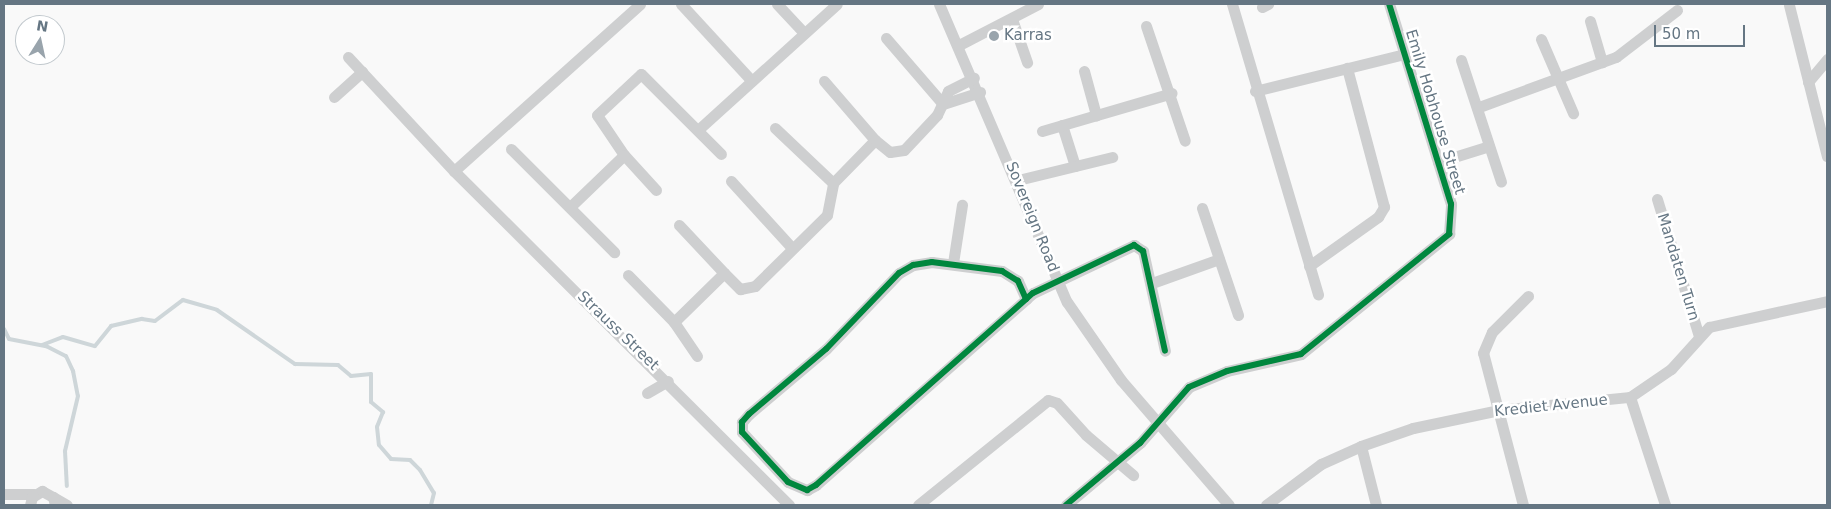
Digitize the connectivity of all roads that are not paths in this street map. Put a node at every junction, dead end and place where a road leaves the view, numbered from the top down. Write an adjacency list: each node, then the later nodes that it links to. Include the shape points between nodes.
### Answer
1 (640, 4): 55 (street)
2 (682, 4): 28 (street)
3 (777, 4): 14 (street)
4 (837, 4): 14 (street)
5 (940, 4): 17 (street, Sovereign Road)
6 (1038, 4): 11 (street)
7 (1232, 4): 32 (street)
8 (1390, 4): 18 (street, Emily Hobhouse Street)
9 (1790, 4): 31 (street)
10 (1678, 10): 23 (street, via 1628,50)
11 (1017, 12): 17 (street); 22 (street)
12 (1590, 22): 23 (street)
13 (1146, 26): 34 (street)
14 (804, 32): 28 (street)
15 (886, 38): 36 (street)
16 (1541, 39): 29 (street)
17 (959, 45): 27 (street, Sovereign Road)
18 (1405, 54): 24 (street); 53 (street, Emily Hobhouse Street)
19 (348, 57): 26 (street, Strauss Street)
20 (1827, 59): 31 (street)
21 (1461, 60): 37 (street)
22 (1027, 62)
23 (1602, 62): 29 (street)
24 (1346, 68): 32 (street); 70 (street, via 1384,207 1378,217)
25 (1084, 71): 39 (street)
26 (362, 72): 35 (street); 55 (street, Strauss Street)
27 (974, 78): 33 (street, Sovereign Road); 36 (street, via 950,90)
28 (751, 80): 43 (street)
29 (1559, 80): 37 (street); 38 (street)
30 (824, 81): 45 (street)
31 (1808, 82): 41 (street)
32 (1255, 91): 70 (street)
33 (980, 92): 36 (street); 56 (street, Sovereign Road)
34 (1172, 93): 39 (street); 46 (street)
35 (334, 98)
36 (943, 104): 45 (street, via 904,150 890,152)
37 (1478, 107): 47 (street)
38 (1572, 113)
39 (1096, 115): 40 (street)
40 (1062, 125): 44 (street); 54 (street)
41 (1824, 126): 51 (street)
42 (775, 128): 59 (street)
43 (699, 129): 49 (street, via 641,74 597,116); 50 (street)
44 (1042, 130)
45 (875, 140): 59 (street)
46 (1185, 141)
47 (1489, 146): 53 (street); 58 (street)
48 (511, 149): 63 (street)
49 (624, 154): 60 (street); 63 (street)
50 (721, 154)
51 (1827, 156)
52 (1112, 157): 54 (street)
53 (1438, 162): 88 (street, Emily Hobhouse Street, via 1453,222 1441,244 1300,354 1206,377 1174,399)
54 (1075, 166): 56 (street)
55 (454, 171): 84 (street, Strauss Street)
56 (1018, 180): 73 (street, Sovereign Road)
57 (732, 181): 66 (street)
58 (1500, 182)
59 (833, 183): 66 (street, via 831,210)
60 (656, 190)
61 (1657, 199): 81 (street, Mandaten Turn)
62 (962, 205): 69 (street)
63 (570, 207): 67 (street)
64 (1202, 208): 68 (street)
65 (679, 225): 71 (street)
66 (792, 248): 71 (street, via 746,290 734,285)
67 (614, 252)
68 (1219, 259): 74 (street); 79 (street)
69 (953, 263): 77 (street, via 1011,274); 77 (street, via 913,266 899,273 826,349 742,422 742,432 797,489 816,485)
70 (1309, 266): 75 (street)
71 (724, 273): 80 (street)
72 (628, 275): 80 (street)
73 (1058, 279): 74 (street, via 1138,246); 77 (street); 88 (street, Sovereign Road, via 1088,336)
74 (1152, 283): 82 (street)
75 (1318, 295)
76 (1528, 296): 87 (street, via 1485,341 1483,352)
77 (1026, 299)
78 (1827, 301): 81 (street, Krediet Avenue, via 1722,323)
79 (1238, 315)
80 (674, 322): 83 (street)
81 (1699, 336): 86 (street, Krediet Avenue, via 1671,369)
82 (1165, 351)
83 (697, 356)
84 (668, 381): 85 (street); 96 (street, Strauss Street)
85 (647, 393)
86 (1630, 397): 87 (street, Krediet Avenue); 103 (street)
87 (1499, 410): 89 (street, Krediet Avenue, via 1413,428); 102 (street)
88 (1157, 419): 90 (street, Emily Hobhouse Street, via 1140,443); 99 (street, Sovereign Road)
89 (1361, 446): 100 (street, Krediet Avenue, via 1321,464); 101 (street)
90 (1119, 460): 91 (street); 97 (street, via 1086,435 1057,404 1048,400); 98 (street, Emily Hobhouse Street)
91 (1133, 475)
92 (4, 494): 93 (street)
93 (31, 501): 94 (street, via 46,492)
94 (54, 501): 95 (street)
95 (67, 505)
96 (789, 505)
97 (918, 505)
98 (1066, 505)
99 (1229, 505)
100 (1266, 505)
101 (1376, 505)
102 (1523, 505)
103 (1665, 505)

